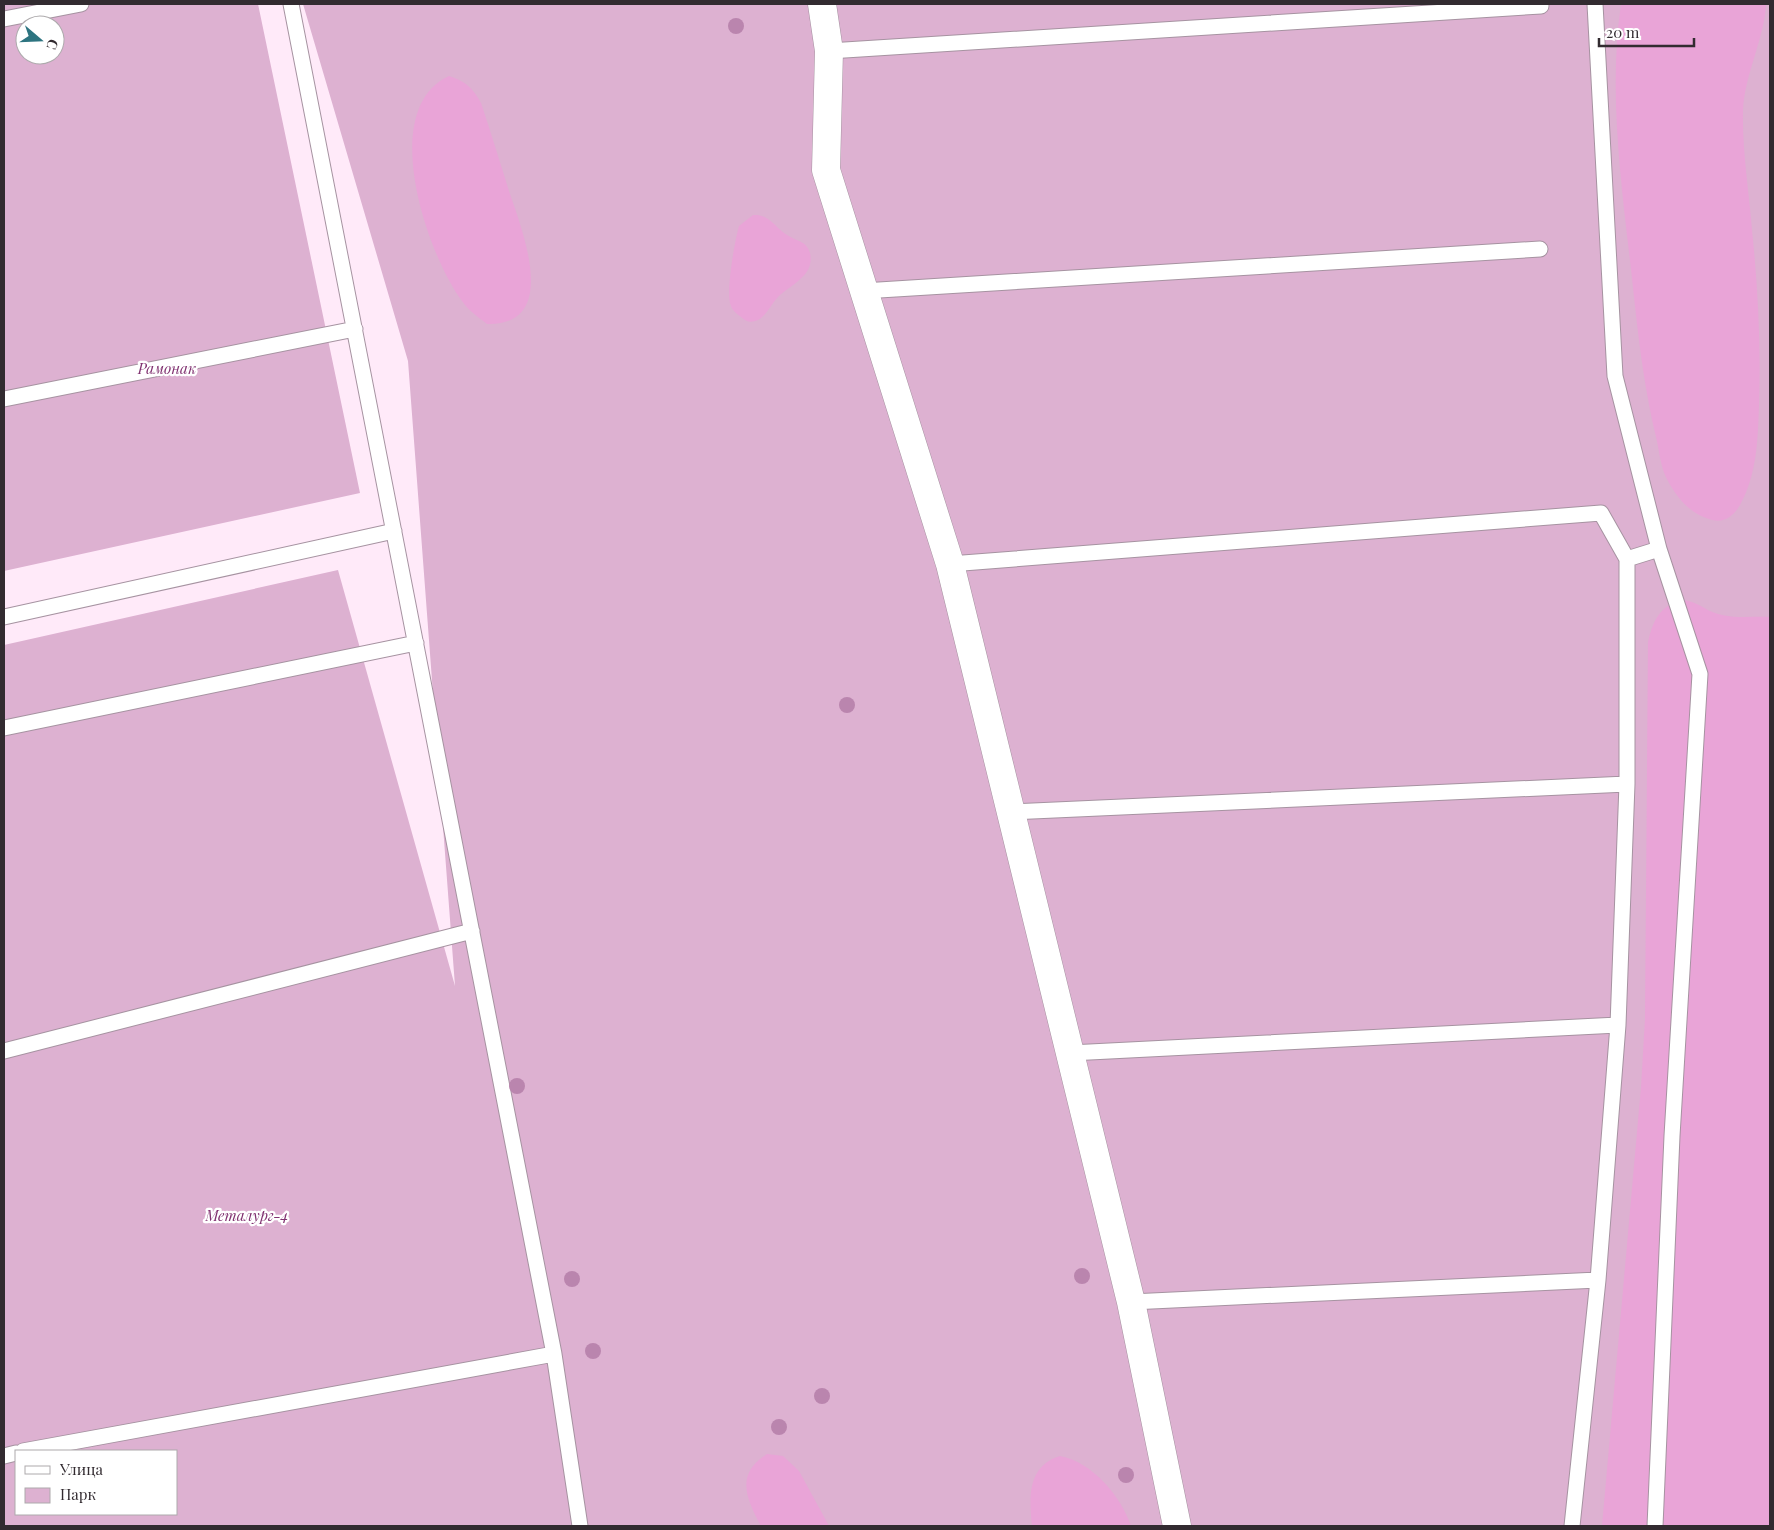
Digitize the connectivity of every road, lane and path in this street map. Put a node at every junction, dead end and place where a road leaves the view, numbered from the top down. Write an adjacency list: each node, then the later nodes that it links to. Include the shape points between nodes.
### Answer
1 (81, 4): 6 (lane)
2 (291, 4): 10 (lane)
3 (822, 4): 7 (street)
4 (1595, 4): 13 (lane, via 1615,376)
5 (1541, 6): 7 (lane)
6 (4, 19)
7 (829, 50): 9 (street, via 826,170)
8 (1540, 249): 9 (lane)
9 (863, 291): 15 (street)
10 (354, 329): 11 (lane); 12 (lane)
11 (4, 399)
12 (394, 531): 16 (lane); 17 (lane)
13 (1659, 549): 14 (lane); 32 (lane, via 1700,674 1672,1136)
14 (1627, 560): 15 (lane, via 1601,513); 19 (lane)
15 (950, 564): 20 (street)
16 (4, 616)
17 (416, 643): 18 (lane); 21 (lane)
18 (4, 728)
19 (1627, 784): 20 (lane); 22 (lane)
20 (1011, 812): 24 (street)
21 (472, 931): 23 (lane); 27 (lane)
22 (1618, 1025): 24 (lane); 25 (lane)
23 (4, 1050)
24 (1070, 1053): 26 (street)
25 (1598, 1280): 26 (lane); 31 (lane)
26 (1131, 1302): 30 (street)
27 (554, 1354): 28 (lane); 29 (lane)
28 (28, 1450)
29 (580, 1526)
30 (1177, 1526)
31 (1572, 1526)
32 (1655, 1526)

